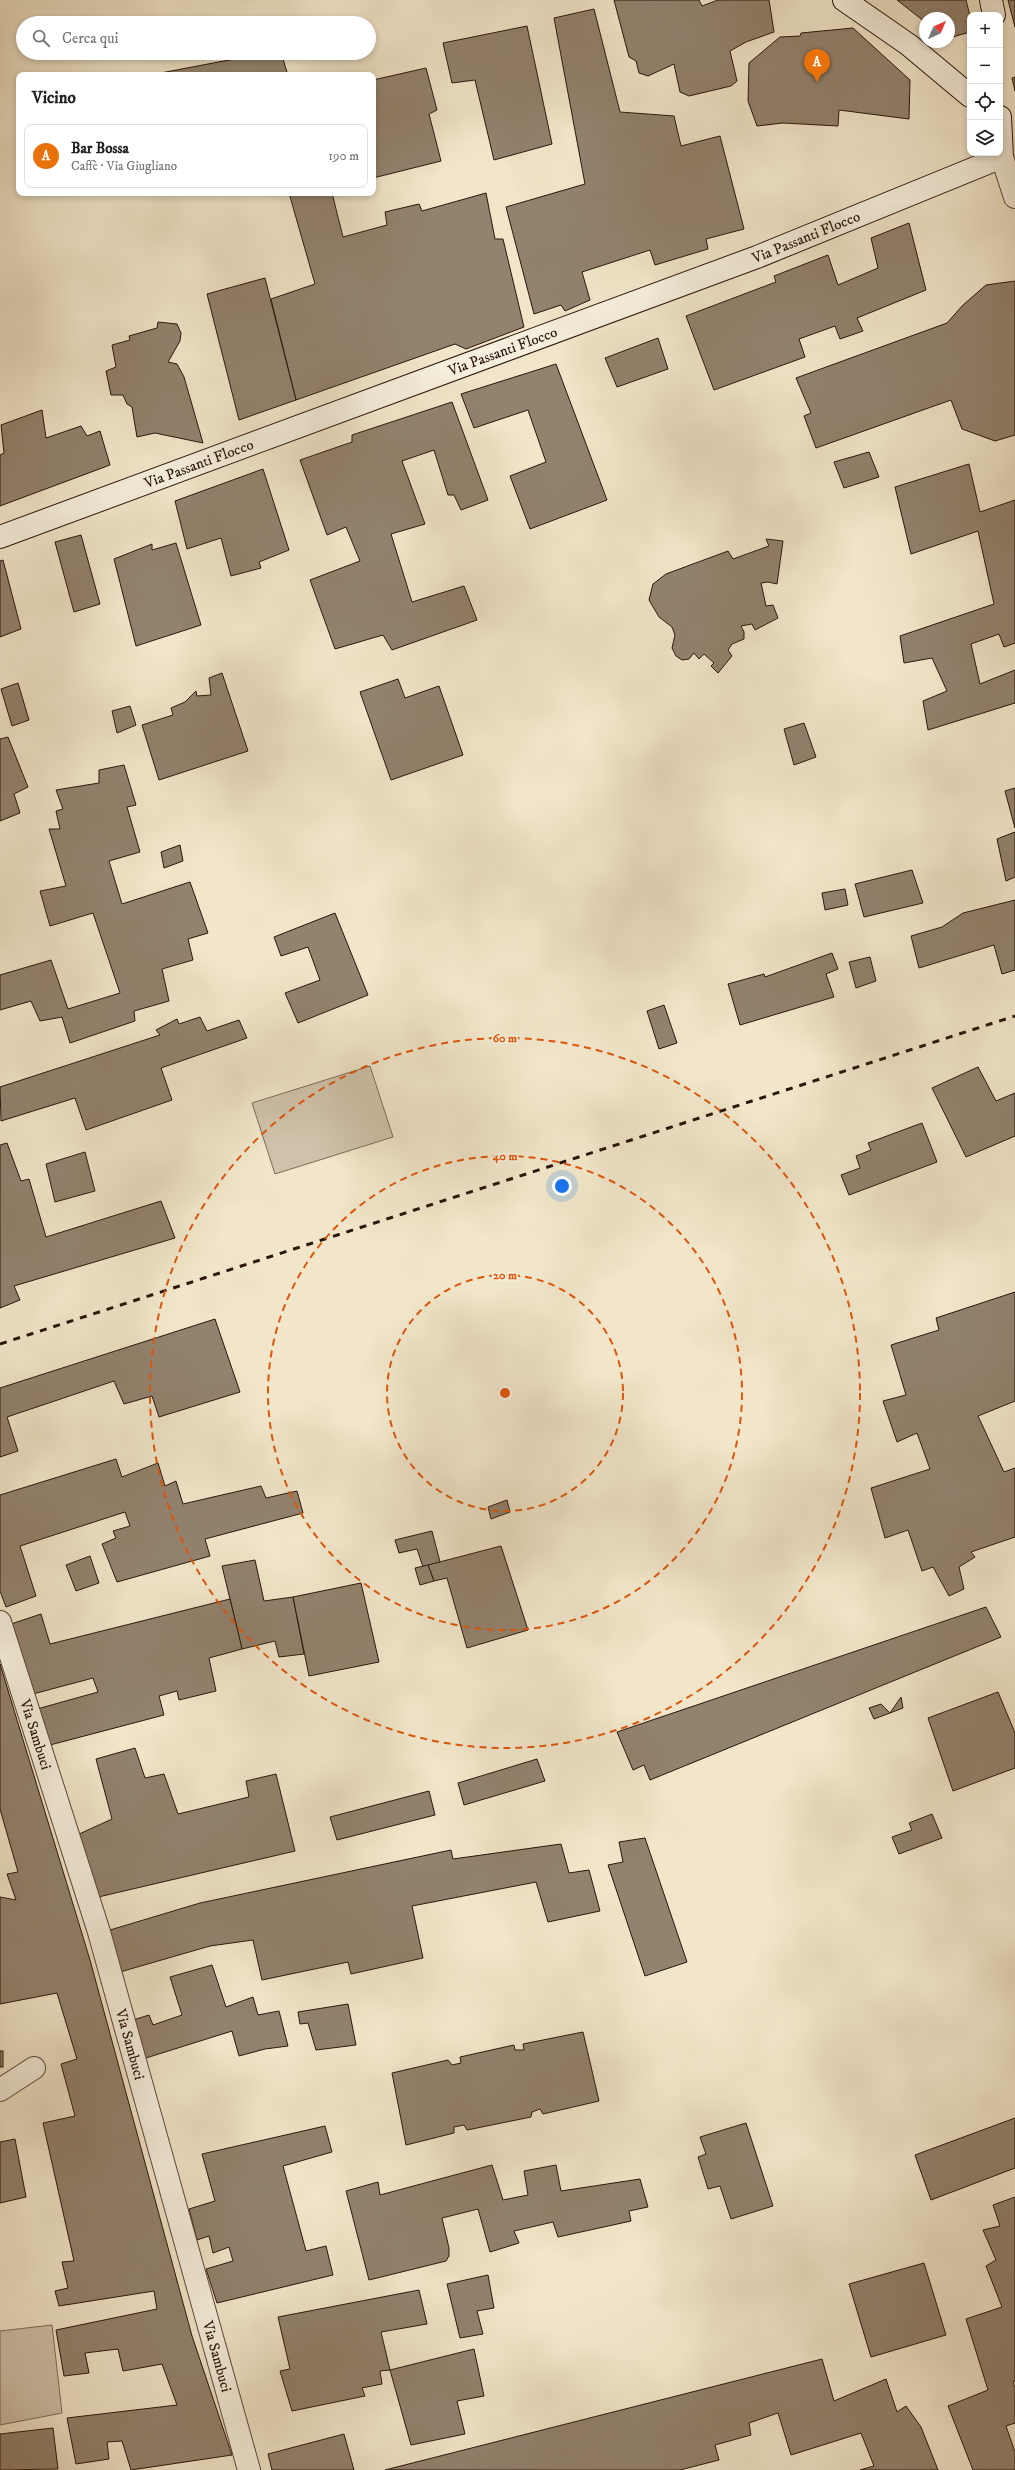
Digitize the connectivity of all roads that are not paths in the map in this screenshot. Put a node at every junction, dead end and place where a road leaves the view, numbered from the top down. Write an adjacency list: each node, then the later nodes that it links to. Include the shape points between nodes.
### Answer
1 (844, 0): 4 (street, via 909,45)
2 (991, 0): 3 (street)
3 (993, 12)
4 (962, 89)
5 (1000, 120): 6 (street)
6 (1002, 157): 7 (street); 8 (street, Via Passanti Flocco, via 757,257)
7 (1015, 197)
8 (0, 537)
9 (0, 1622): 12 (street, Via Sambuci, via 98,1932)
10 (34, 2068): 11 (street)
11 (0, 2090)
12 (249, 2470)

